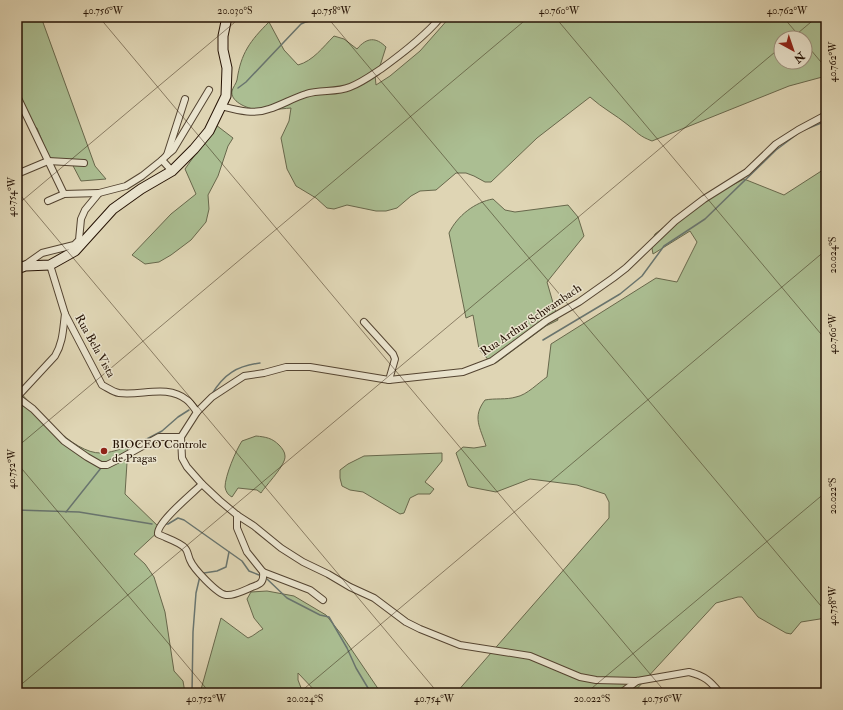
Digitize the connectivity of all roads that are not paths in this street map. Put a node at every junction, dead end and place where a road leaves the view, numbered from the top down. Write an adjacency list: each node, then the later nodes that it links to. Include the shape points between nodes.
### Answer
1 (227, 17): 6 (street, via 223,50 227,83 226,96)
2 (441, 17): 6 (street, via 396,58 351,87 313,92 267,110 237,111)
3 (209, 90): 8 (street, via 173,150)
4 (17, 96): 9 (street)
5 (185, 98): 8 (street)
6 (221, 106): 11 (street, via 209,131)
7 (826, 115): 20 (street, Rua Arthur Schwambach, via 776,144 747,172 704,198 675,221 613,278 546,321 492,361 463,372)
8 (164, 157): 11 (street); 13 (street, via 126,186)
9 (48, 161): 10 (street); 12 (street); 14 (street)
10 (84, 163)
11 (172, 171): 16 (street, via 114,209 75,251)
12 (17, 174)
13 (98, 193): 14 (street); 17 (street, via 85,210 81,219 79,240 74,245 42,253)
14 (64, 194): 15 (street)
15 (48, 201)
16 (50, 264): 17 (street); 18 (street, Rua Bela Vista)
17 (21, 267)
18 (64, 314): 21 (street, via 59,350); 22 (street, Rua Bela Vista, via 102,385 120,393 155,391 176,394 187,400)
19 (364, 322): 20 (street, via 393,354 395,359)
20 (389, 380): 22 (street, Rua Arthur Schwambach, via 310,367 286,367 244,376 212,397)
21 (17, 397): 23 (street, via 33,409 64,441 101,465 107,465 159,437)
22 (197, 412): 23 (street, Rua Arthur Schwambach)
23 (181, 437): 24 (street, via 182,458)
24 (202, 484): 25 (street); 26 (street, via 172,512 159,528 158,534 186,548 190,560 212,587 228,596 261,584)
25 (237, 514): 26 (street, via 236,528 247,552); 28 (street, via 303,562 374,598 420,630 460,645 530,656 580,677)
26 (263, 572): 27 (street, via 310,590)
27 (323, 600)
28 (637, 681): 29 (street); 30 (street, via 689,672 708,679)
29 (621, 693)
30 (720, 693)

